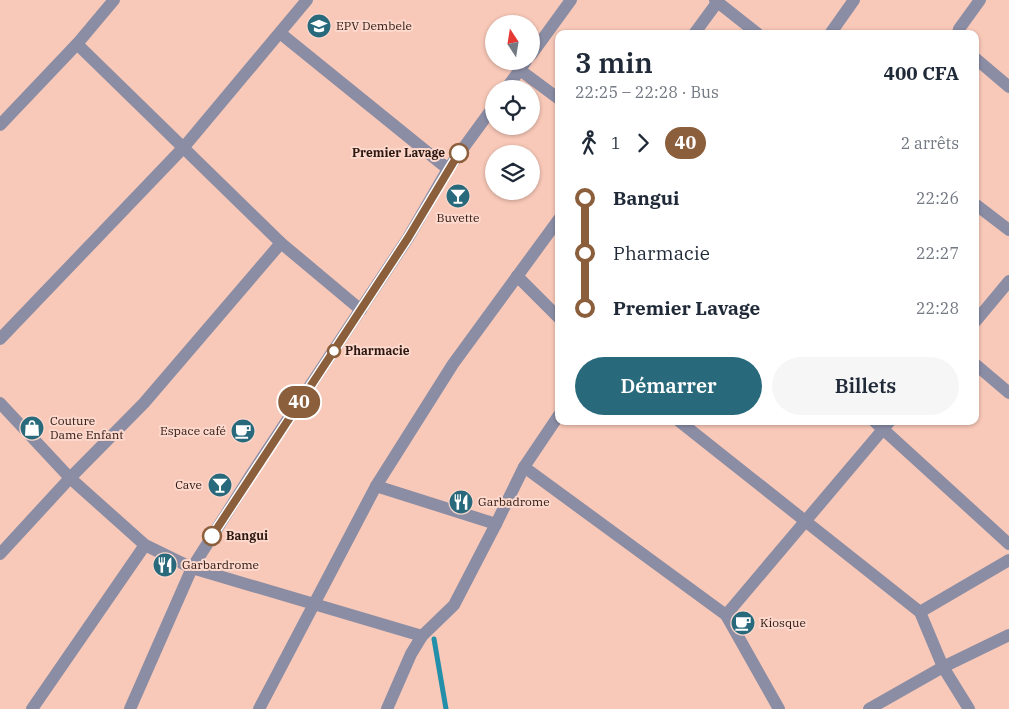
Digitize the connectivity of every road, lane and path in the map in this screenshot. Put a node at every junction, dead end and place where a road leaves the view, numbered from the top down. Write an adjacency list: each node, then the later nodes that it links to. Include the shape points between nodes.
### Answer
1 (114, 0): 13 (street)
2 (307, 0): 11 (street)
3 (854, 0): 9 (street)
4 (980, 0): 10 (street)
5 (717, 1): 7 (street); 8 (street)
6 (563, 3): 12 (street)
7 (697, 30)
8 (753, 30)
9 (833, 30)
10 (959, 30)
11 (280, 34): 20 (street); 21 (street)
12 (540, 40)
13 (77, 44): 19 (street); 20 (street)
14 (979, 61): 16 (street)
15 (527, 70): 17 (street)
16 (1009, 87)
17 (555, 95)
18 (485, 118): 21 (street)
19 (0, 125)
20 (184, 147): 25 (street); 31 (street)
21 (448, 169): 28 (street)
22 (979, 207): 24 (street)
23 (555, 224): 26 (street)
24 (1009, 230)
25 (281, 243): 28 (street); 40 (street, via 144,403)
26 (517, 276): 29 (street); 41 (street, via 453,364)
27 (1009, 281): 30 (street)
28 (361, 310): 48 (street)
29 (555, 314)
30 (979, 317)
31 (0, 339)
32 (979, 367): 33 (street)
33 (1009, 393)
34 (0, 404): 40 (street)
35 (555, 421): 39 (street)
36 (684, 425): 42 (street)
37 (881, 425): 42 (street)
38 (883, 425): 44 (street)
39 (524, 467): 43 (street); 51 (street)
40 (70, 478): 45 (street); 46 (street)
41 (376, 486): 43 (street); 49 (street)
42 (805, 522): 50 (street); 51 (street)
43 (496, 524): 53 (street, via 454,605)
44 (1009, 544)
45 (145, 545): 48 (street); 55 (street)
46 (0, 554)
47 (1009, 560): 50 (street)
48 (192, 568): 49 (street); 56 (street)
49 (313, 605): 53 (street); 57 (street)
50 (920, 612): 54 (street)
51 (726, 615): 59 (street)
52 (1009, 635): 54 (street)
53 (422, 636): 58 (street)
54 (943, 667): 60 (street); 61 (street)
55 (32, 709)
56 (130, 709)
57 (259, 709)
58 (387, 709)
59 (780, 709)
60 (869, 709)
61 (969, 709)

